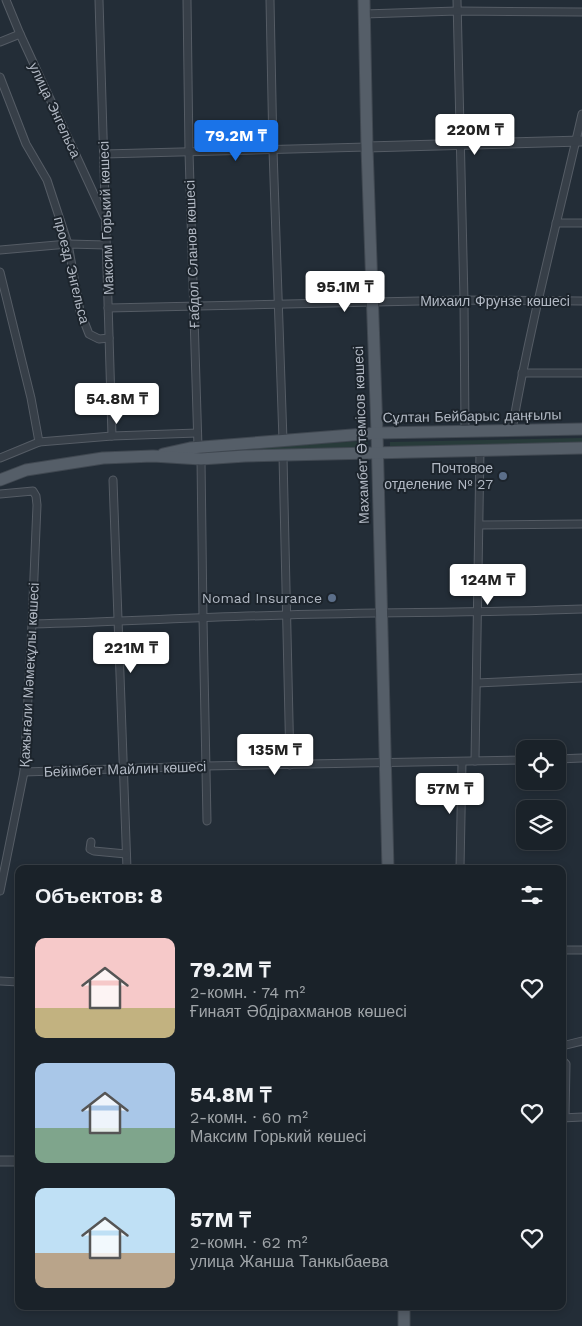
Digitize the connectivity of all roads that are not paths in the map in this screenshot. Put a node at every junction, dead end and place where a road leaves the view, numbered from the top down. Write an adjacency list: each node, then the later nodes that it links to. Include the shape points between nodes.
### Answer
1 (6, 0): 10 (street, улица Энгельса)
2 (99, 0): 19 (street, Максим Горький көшесі)
3 (187, 0): 18 (street, Ғабдол Сланов көшесі)
4 (270, 0): 17 (street)
5 (364, 0): 9 (main road, Махамбет Өтемісов көшесі)
6 (456, 0): 7 (street)
7 (457, 11): 8 (street); 9 (street); 15 (street)
8 (582, 12)
9 (364, 14): 16 (main road, Махамбет Өтемісов көшесі)
10 (20, 34): 11 (street); 20 (street, улица Энгельса)
11 (0, 42)
12 (0, 77): 23 (street, проезд Энгельса, via 26,144 47,180)
13 (582, 114): 14 (street)
14 (579, 141): 15 (street); 21 (street)
15 (460, 145): 16 (street); 27 (street)
16 (367, 147): 17 (street); 30 (main road, Махамбет Өтемісов көшесі)
17 (273, 150): 18 (street); 31 (street)
18 (189, 152): 19 (street); 32 (street, Ғабдол Сланов көшесі)
19 (104, 154): 20 (street, Максим Горький көшесі)
20 (106, 219): 24 (street, Максим Горький көшесі)
21 (556, 223): 22 (street); 28 (street)
22 (582, 223)
23 (68, 244): 24 (street); 25 (street); 34 (street, проезд Энгельса, via 80,311 90,334 99,339)
24 (106, 245): 33 (street, Максим Горький көшесі)
25 (0, 250)
26 (0, 272): 44 (street)
27 (464, 300): 28 (street, Михаил Фрунзе көшесі); 30 (street, Михаил Фрунзе көшесі); 39 (street)
28 (538, 300): 29 (street, Михаил Фрунзе көшесі); 36 (street)
29 (582, 301)
30 (372, 302): 31 (street, Михаил Фрунзе көшесі); 41 (main road, Махамбет Өтемісов көшесі)
31 (279, 304): 32 (street, Михаил Фрунзе көшесі); 43 (street)
32 (194, 306): 33 (street, Михаил Фрунзе көшесі); 40 (street, Ғабдол Сланов көшесі)
33 (108, 308): 34 (street, Максим Горький көшесі)
34 (109, 338): 42 (street, Максим Горький көшесі)
35 (582, 373): 36 (street)
36 (522, 374): 38 (street)
37 (582, 429): 38 (main road, Сұлтан Бейбарыс даңғылы)
38 (512, 430): 39 (main road, Сұлтан Бейбарыс даңғылы)
39 (465, 431): 41 (main road, Сұлтан Бейбарыс даңғылы)
40 (197, 433): 42 (street); 45 (street, Ғабдол Сланов көшесі)
41 (377, 434): 43 (main road, Сұлтан Бейбарыс даңғылы); 48 (main road, Махамбет Өтемісов көшесі)
42 (112, 436): 44 (street)
43 (283, 440): 45 (main road, Сұлтан Бейбарыс даңғылы)
44 (39, 442): 51 (street)
45 (198, 447): 49 (main road, Сұлтан Бейбарыс даңғылы)
46 (582, 448): 47 (main road, Сұлтан Бейбарыс даңғылы)
47 (480, 450): 48 (main road, Сұлтан Бейбарыс даңғылы); 57 (street)
48 (376, 453): 50 (main road, Сұлтан Бейбарыс даңғылы); 60 (main road, Махамбет Өтемісов көшесі)
49 (153, 456): 52 (main road, Сұлтан Бейбарыс даңғылы); 53 (main road, Сұлтан Бейбарыс даңғылы, via 103,458 26,470)
50 (283, 456): 52 (main road, Сұлтан Бейбарыс даңғылы); 61 (street)
51 (0, 458)
52 (201, 459): 62 (street)
53 (0, 480)
54 (112, 480): 63 (street)
55 (0, 494): 64 (street, Қажығали Мәмекұлы көшесі, via 33,491 36,496)
56 (582, 524): 57 (street)
57 (480, 525): 59 (street)
58 (582, 609): 59 (street)
59 (477, 613): 60 (street); 66 (street)
60 (382, 614): 61 (street); 72 (main road, Махамбет Өтемісов көшесі)
61 (288, 615): 62 (street); 73 (street)
62 (203, 618): 63 (street); 74 (street)
63 (118, 622): 64 (street); 75 (street)
64 (32, 624): 76 (street, Қажығали Мәмекұлы көшесі)
65 (582, 678): 66 (street)
66 (477, 683): 70 (street)
67 (582, 758): 68 (street)
68 (566, 759)
69 (516, 760): 70 (street, Бейімбет Майлин көшесі)
70 (475, 761): 71 (street, Бейімбет Майлин көшесі)
71 (462, 762): 72 (street, Бейімбет Майлин көшесі); 82 (street)
72 (385, 763): 73 (street, Бейімбет Майлин көшесі); 81 (main road, Махамбет Өтемісов көшесі)
73 (290, 764): 74 (street, Бейімбет Майлин көшесі)
74 (205, 766): 75 (street, Бейімбет Майлин көшесі); 77 (street)
75 (124, 768): 76 (street, Бейімбет Майлин көшесі); 79 (street)
76 (24, 772): 83 (street, Қажығали Мәмекұлы көшесі)
77 (207, 821)
78 (91, 842): 79 (street, via 90,849 94,851)
79 (126, 854): 80 (street)
80 (127, 865)
81 (388, 865)
82 (460, 865)
83 (0, 891)
84 (566, 950): 85 (street)
85 (582, 950)
86 (0, 981): 87 (street)
87 (15, 982)
88 (582, 1041): 89 (street)
89 (566, 1045)
90 (582, 1117): 91 (street)
91 (566, 1118)
92 (0, 1161): 93 (street)
93 (15, 1161)
94 (404, 1310): 95 (main road)
95 (404, 1326)

